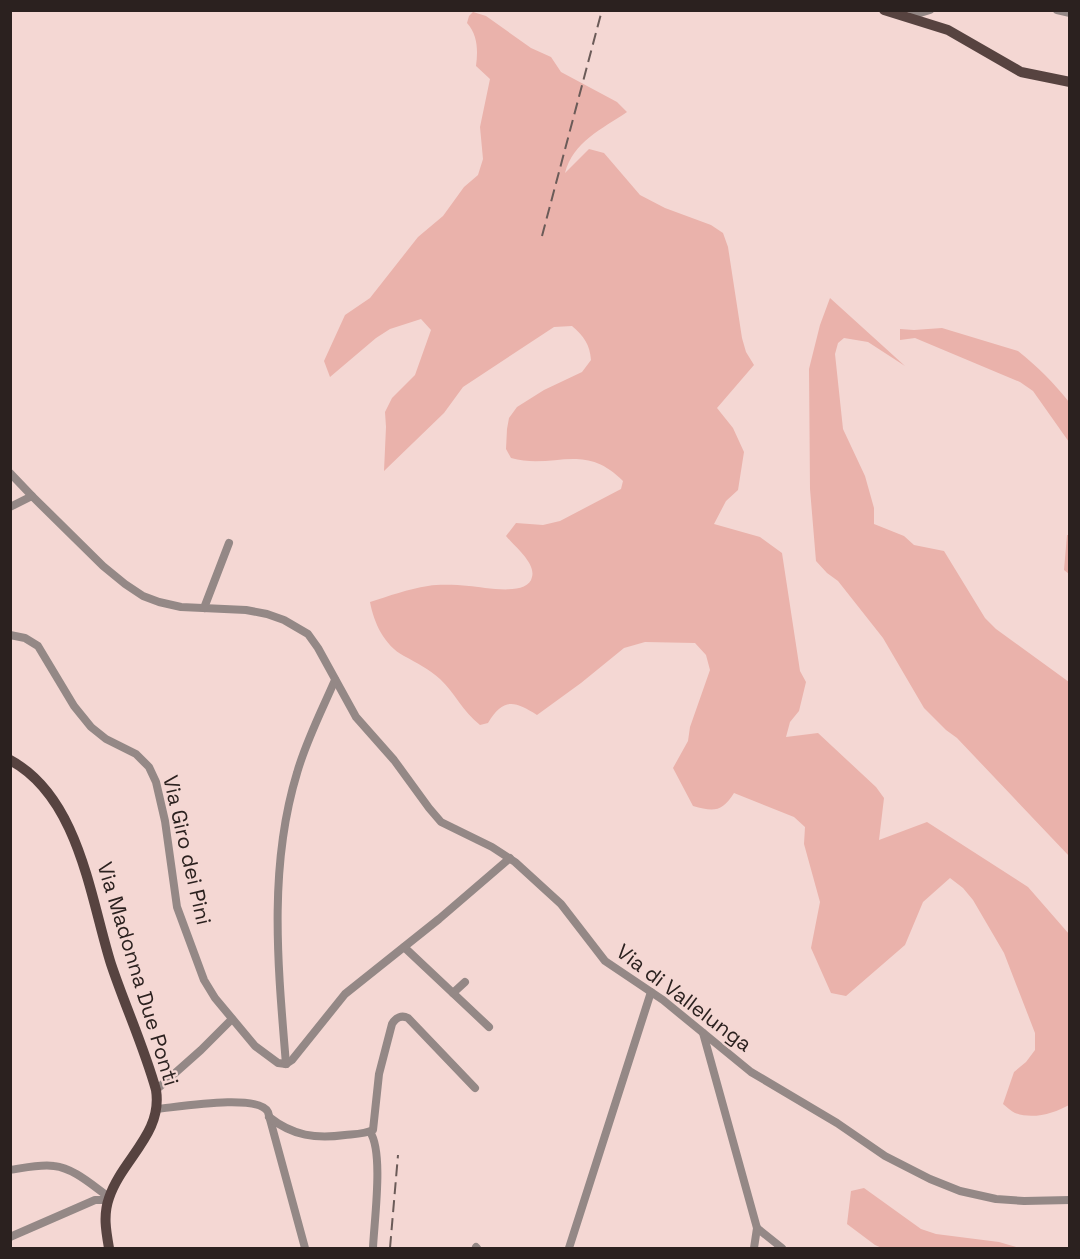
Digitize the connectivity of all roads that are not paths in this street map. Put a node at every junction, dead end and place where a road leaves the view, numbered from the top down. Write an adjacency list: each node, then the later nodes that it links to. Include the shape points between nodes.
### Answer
1 (884, 10): 5 (main road)
2 (930, 10): 5 (street)
3 (1057, 10): 4 (street)
4 (1070, 12)
5 (904, 18): 6 (main road, via 953,32 1021,72)
6 (1070, 82)
7 (10, 473): 8 (street, Via di Vallelunga)
8 (32, 496): 9 (street); 11 (street, Via di Vallelunga, via 130,588 159,603)
9 (10, 507)
10 (230, 543): 11 (street)
11 (204, 608): 13 (street, Via di Vallelunga, via 260,612 289,623 312,639)
12 (10, 635): 20 (street, Via Giro dei Pini, via 38,646 91,727 136,754 149,767 164,815 179,913 204,980)
13 (335, 680): 15 (street, Via di Vallelunga, via 356,717 437,818); 23 (street, via 297,771 284,836 277,939)
14 (10, 760): 25 (main road, Via Madonna Due Ponti, via 46,788 74,841 111,963)
15 (510, 858): 16 (street); 18 (street, Via di Vallelunga, via 561,904 600,956)
16 (404, 947): 19 (street); 23 (street, via 342,997)
17 (465, 982): 19 (street)
18 (651, 992): 22 (street, Via di Vallelunga); 37 (street)
19 (453, 993): 21 (street)
20 (232, 1019): 23 (street, Via Giro dei Pini, via 260,1050); 25 (street)
21 (489, 1027)
22 (703, 1033): 31 (street, Via di Vallelunga, via 760,1077 885,1156 930,1179 996,1199); 32 (street)
23 (286, 1064)
24 (476, 1088): 28 (street, via 408,1018 400,1017 392,1024 382,1057 375,1127)
25 (156, 1090): 26 (main road, Via Madonna Due Ponti)
26 (157, 1109): 27 (street, via 237,1102 262,1105); 30 (main road, Via Madonna Due Ponti, via 152,1126)
27 (269, 1117): 28 (street, via 289,1131 310,1136); 35 (street)
28 (370, 1132): 36 (street, via 377,1165)
29 (10, 1170): 30 (street, via 59,1167)
30 (109, 1198): 33 (street, via 95,1200); 34 (main road, Via Madonna Due Ponti, via 105,1222)
31 (1070, 1200)
32 (756, 1228): 38 (street); 39 (street)
33 (10, 1237)
34 (109, 1248)
35 (305, 1248)
36 (373, 1248)
37 (569, 1248)
38 (754, 1248)
39 (782, 1248)

